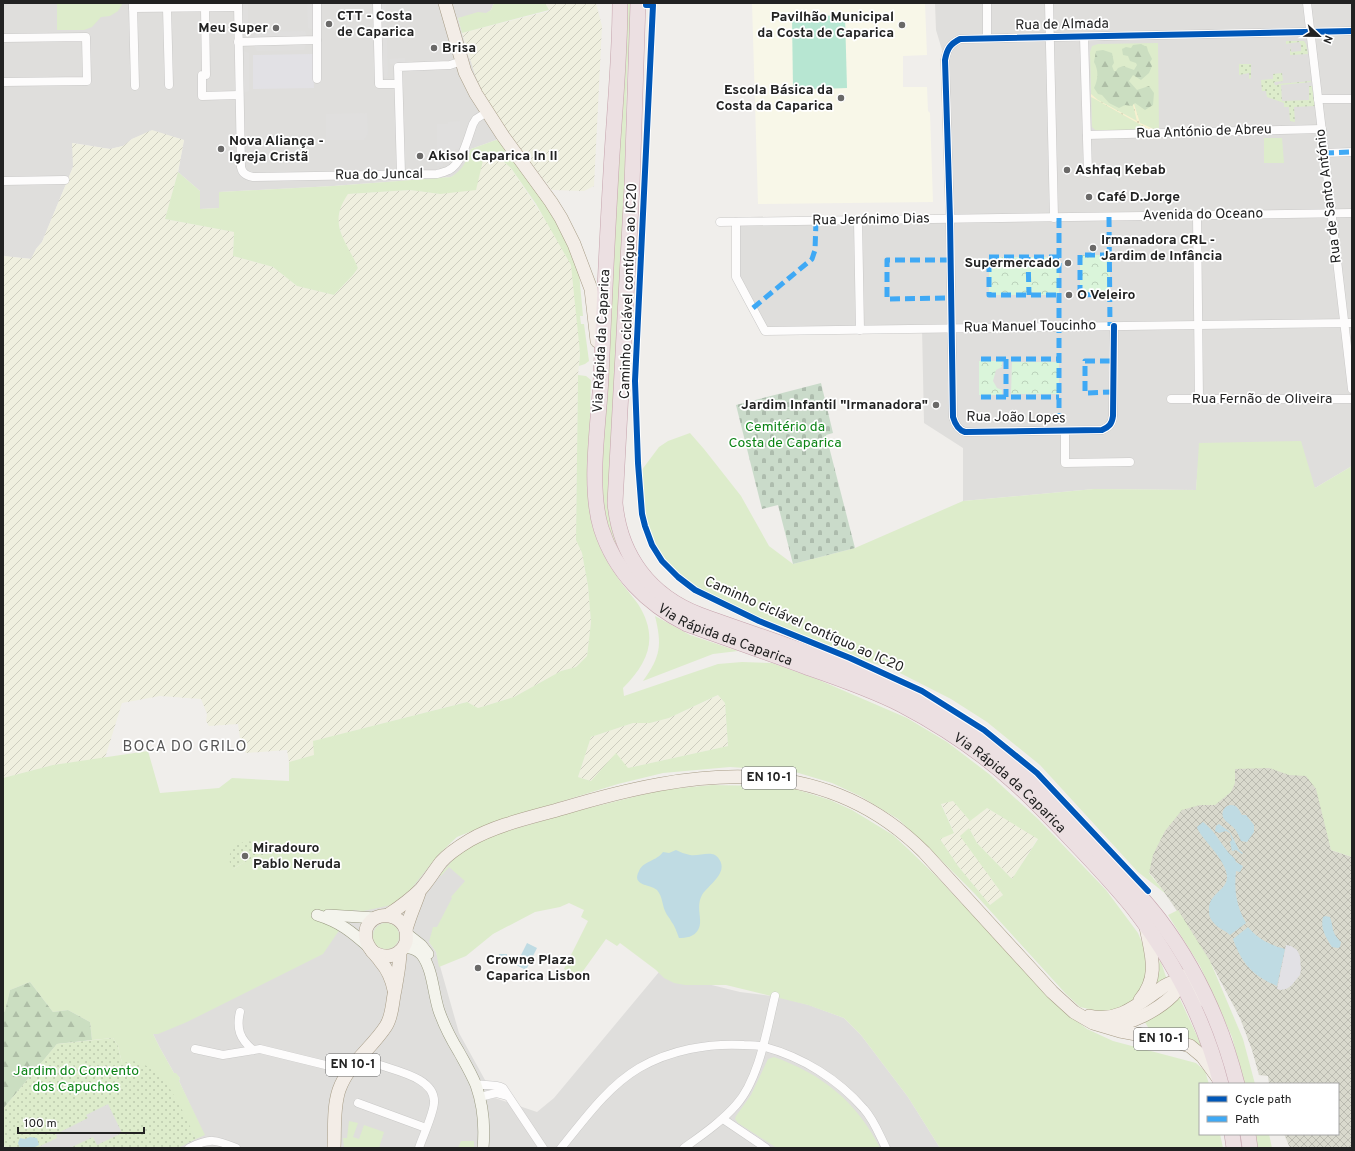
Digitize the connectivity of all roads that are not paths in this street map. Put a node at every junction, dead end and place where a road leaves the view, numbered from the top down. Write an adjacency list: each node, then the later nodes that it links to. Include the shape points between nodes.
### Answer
1 (317, 3): 19 (street)
2 (377, 3): 24 (street, via 379,84)
3 (445, 3): 21 (main road)
4 (620, 3): 58 (highway, Via Rápida da Caparica)
5 (638, 3): 63 (highway, Via Rápida da Caparica, via 632,202 616,503 616,515 632,559 651,584 680,606 874,679 930,707 982,740 1028,778 1062,812 1117,870)
6 (987, 3): 17 (street)
7 (1049, 3): 18 (street)
8 (1307, 3): 14 (street, Rua de Santo António)
9 (238, 5): 12 (street); 20 (street)
10 (133, 6): 11 (street); 26 (street)
11 (167, 8): 12 (street); 25 (street)
12 (205, 8): 27 (street, via 206,75 202,76 202,96)
13 (1352, 31): 14 (street, Rua de Almada)
14 (1311, 32): 15 (street, Rua de Almada); 28 (street, Rua de Santo António)
15 (1084, 37): 18 (street, Rua de Almada); 32 (street)
16 (3, 38): 23 (street, via 86,37 87,81)
17 (988, 38): 18 (street, Rua de Almada); 43 (street, Rua de Almada, via 960,39 952,43 947,50 945,60)
18 (1050, 38): 42 (street)
19 (317, 40): 20 (street); 22 (street)
20 (238, 42): 27 (street)
21 (462, 61): 24 (street, via 450,65 398,68); 30 (main road, via 465,72)
22 (317, 78)
23 (3, 82)
24 (398, 84): 36 (street)
25 (169, 85)
26 (135, 86)
27 (239, 95): 36 (street, Rua do Juncal, via 241,167 246,174 253,177)
28 (1318, 99): 29 (street); 31 (street, Rua de Santo António)
29 (1352, 99)
30 (487, 112): 36 (street, Rua do Juncal, via 476,119 460,159 450,170 437,174); 58 (main road, via 561,218 587,275 591,289 598,356)
31 (1322, 129): 32 (street, Rua António de Abreu); 34 (street, Rua de Santo António)
32 (1087, 135): 35 (street)
33 (1352, 152): 34 (street)
34 (1324, 153): 39 (street, Rua de Santo António)
35 (1088, 173)
36 (401, 174)
37 (65, 180): 38 (street)
38 (3, 181)
39 (1331, 213): 40 (street, Avenida do Oceano); 41 (street, Avenida do Oceano); 47 (street, Rua de Santo António)
40 (1352, 213)
41 (1197, 215): 42 (street, Avenida do Oceano); 48 (street)
42 (1054, 218): 43 (street, Rua Jerónimo Dias)
43 (950, 219): 44 (street, Rua Jerónimo Dias); 50 (street, Rua João Lopes)
44 (858, 220): 46 (street, Rua Jerónimo Dias); 51 (street)
45 (720, 222): 46 (street, Rua Jerónimo Dias)
46 (736, 222): 51 (street, Rua Manuel Toucinho, via 736,277 765,331)
47 (1348, 323): 48 (street, Rua Manuel Toucinho); 52 (street, Rua de Santo António)
48 (1198, 325): 49 (street, Rua Manuel Toucinho); 54 (street)
49 (1114, 326): 50 (street, Rua Manuel Toucinho); 56 (street, Rua João Lopes, via 1112,422 1102,430)
50 (951, 328): 51 (street, Rua Manuel Toucinho); 56 (street, Rua João Lopes, via 953,417 959,428 965,432)
51 (860, 330)
52 (1352, 390)
53 (1171, 399): 54 (street, Rua Fernão de Oliveira)
54 (1199, 399): 55 (street, Rua Fernão de Oliveira)
55 (1352, 399)
56 (1065, 431): 57 (street, via 1065,463)
57 (1130, 462)
58 (595, 468): 61 (highway, Via Rápida da Caparica, via 598,513 607,544 625,574 648,599 687,624 874,692 960,740 991,762 1030,797 1114,885)
59 (422, 888): 60 (main road, EN 10-1, via 409,901); 62 (main road, EN 10-1); 70 (main road, EN 10-1, via 441,862 458,848 481,834 509,824 593,799 656,784 730,777 783,780 824,790 852,802 881,817 907,837 929,857)
60 (382, 916): 62 (main road, via 400,920); 65 (main road, EN 10-1, via 369,923 366,932 366,940); 65 (street, via 317,915 341,924)
61 (1146, 926): 67 (highway, Via Rápida da Caparica, via 1167,957); 73 (main road, EN 10-1, via 1153,957 1152,976)
62 (406, 932): 64 (main road, EN 10-1, via 406,943); 66 (street, via 428,953)
63 (1176, 943): 67 (main road, EN 10-1, via 1185,964 1185,974); 71 (highway, Via Rápida da Caparica)
64 (402, 949): 65 (main road, via 394,955 386,956 378,955); 66 (street, via 415,949 420,953); 68 (main road, EN 10-1)
65 (371, 950): 68 (main road, EN 10-1, via 382,962 393,983)
66 (429, 972): 83 (street, via 440,1012)
67 (1174, 983): 71 (main road, via 1191,986); 73 (main road, EN 10-1, via 1173,994 1168,999); 81 (highway, Via Rápida da Caparica, via 1204,1032)
68 (394, 992): 80 (main road, EN 10-1, via 387,1025)
69 (775, 996): 76 (street)
70 (1061, 1001): 73 (main road, EN 10-1, via 1075,1011 1094,1017 1110,1018); 74 (main road, EN 10-1)
71 (1209, 1003): 82 (highway, Via Rápida da Caparica)
72 (240, 1012): 78 (street, via 238,1020 241,1035)
73 (1134, 1014): 74 (main road, EN 10-1, via 1124,1023 1112,1025); 75 (main road, EN 10-1, via 1145,1031)
74 (1087, 1020): 75 (main road, EN 10-1, via 1114,1030)
75 (1158, 1038): 81 (main road, EN 10-1, via 1180,1042 1194,1049)
76 (763, 1046): 87 (street, via 746,1090 737,1105); 97 (street, via 732,1044 701,1047 667,1055 639,1068 616,1085); 100 (street, via 808,1064 833,1081 864,1109)
77 (195, 1048): 78 (street, via 223,1055)
78 (253, 1050): 80 (street, via 260,1049)
79 (377, 1064): 88 (street, via 423,1081 427,1085 434,1097 434,1105)
80 (350, 1071): 93 (main road, EN 10-1, via 338,1092)
81 (1221, 1083)
82 (1238, 1083)
83 (475, 1084): 84 (street, via 498,1086 503,1088); 85 (street)
84 (507, 1096): 85 (street, via 496,1093); 96 (street)
85 (480, 1097): 95 (street)
86 (358, 1103): 88 (street)
87 (723, 1119): 98 (street); 99 (street)
88 (426, 1128): 94 (street)
89 (1232, 1135): 101 (highway)
90 (1248, 1135): 102 (highway)
91 (190, 1148): 92 (street, via 204,1141 220,1142)
92 (236, 1148)
93 (334, 1148)
94 (419, 1148)
95 (483, 1148)
96 (543, 1148)
97 (561, 1148)
98 (684, 1148)
99 (766, 1148)
100 (886, 1148)
101 (1234, 1148)
102 (1250, 1148)

